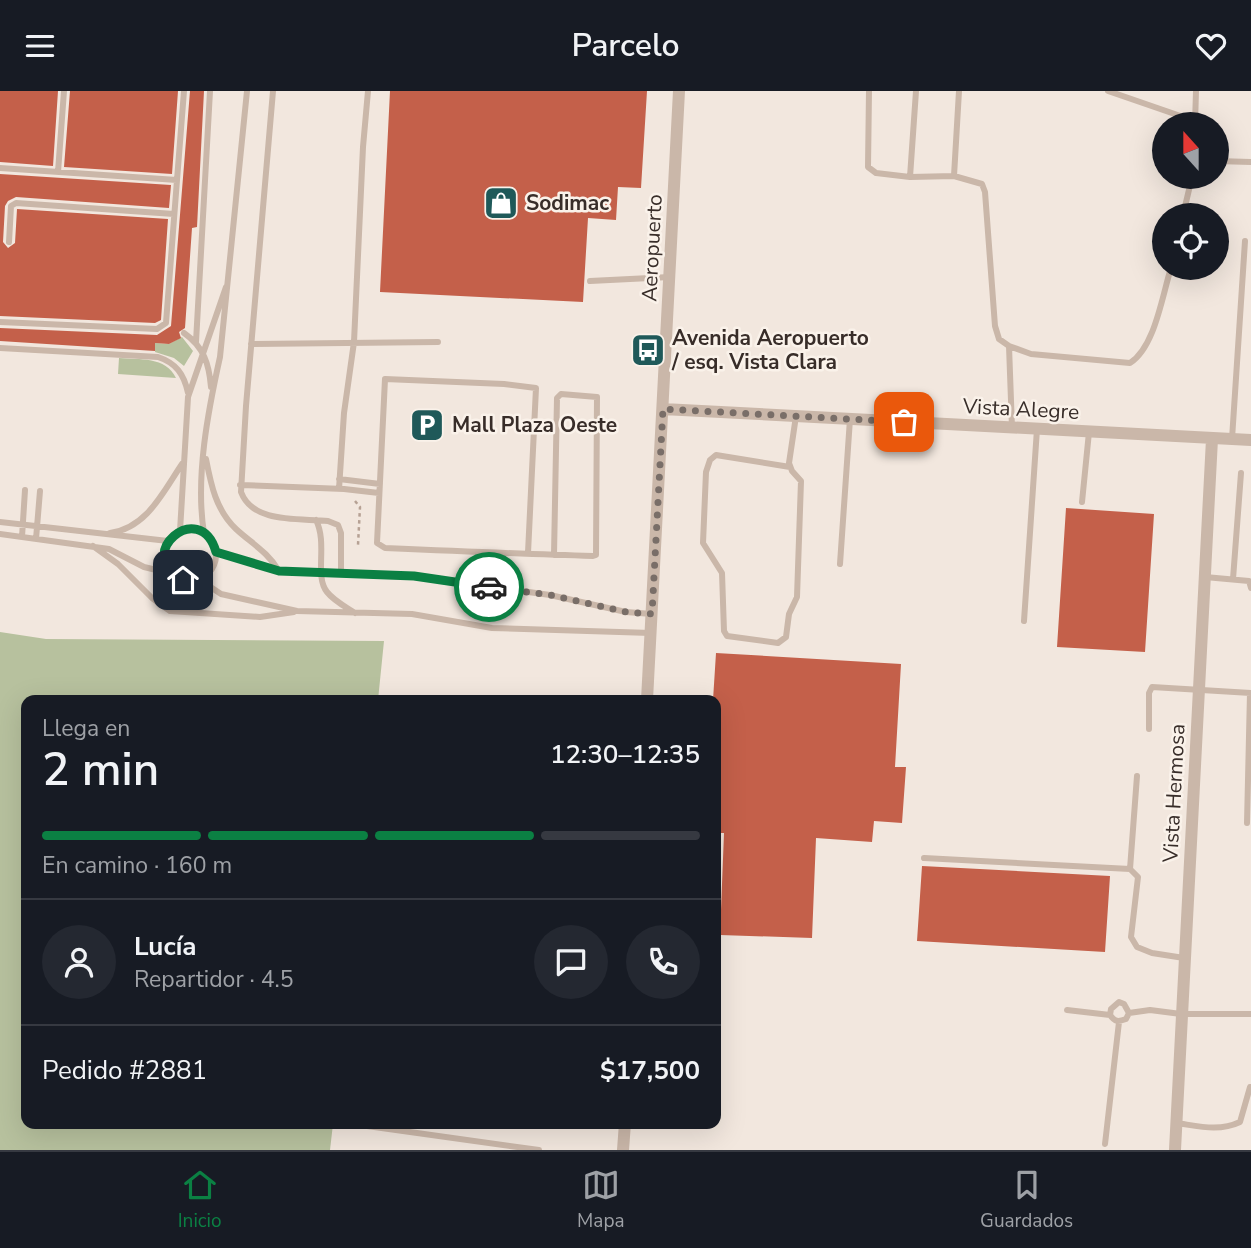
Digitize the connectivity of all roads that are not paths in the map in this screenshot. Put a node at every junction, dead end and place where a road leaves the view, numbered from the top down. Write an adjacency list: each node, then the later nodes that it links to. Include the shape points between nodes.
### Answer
1 (64, 91): 18 (lane)
2 (184, 91): 21 (lane)
3 (211, 91): 31 (lane)
4 (247, 91): 25 (lane)
5 (273, 91): 34 (lane)
6 (368, 91): 32 (lane)
7 (679, 91): 26 (street, Aeropuerto)
8 (869, 91): 20 (lane, via 868,167 876,173)
9 (916, 91): 20 (lane)
10 (959, 91): 19 (lane)
11 (1108, 91): 13 (lane)
12 (1196, 91): 14 (lane)
13 (1165, 112)
14 (1195, 112)
15 (1229, 162): 16 (lane)
16 (1251, 162)
17 (0, 168): 18 (lane)
18 (58, 172): 21 (lane)
19 (954, 176): 20 (lane); 35 (lane, via 982,184 985,192 995,326 999,339)
20 (910, 177)
21 (177, 180): 22 (lane)
22 (174, 215): 24 (lane, via 16,203 11,206); 29 (lane, via 166,323 161,328)
23 (1245, 241): 47 (lane)
24 (9, 242)
25 (230, 275): 37 (lane); 38 (lane)
26 (670, 277): 28 (lane); 40 (street, Aeropuerto)
27 (1167, 280): 35 (lane, via 1148,344 1130,363 1031,354)
28 (590, 281)
29 (0, 322)
30 (184, 333): 31 (lane)
31 (196, 342): 37 (lane)
32 (354, 342): 33 (lane); 34 (lane); 53 (lane)
33 (438, 342)
34 (251, 344): 55 (lane)
35 (1009, 346): 43 (lane)
36 (0, 348): 39 (lane, via 158,357 179,371)
37 (203, 351): 38 (lane); 39 (lane)
38 (211, 396): 49 (lane)
39 (188, 397): 50 (lane)
40 (663, 409): 41 (street, Vista Alegre); 87 (street, Aeropuerto)
41 (796, 416): 42 (street, Vista Alegre); 51 (lane)
42 (850, 419): 43 (street, Vista Alegre); 76 (lane)
43 (1012, 428): 44 (street, Vista Alegre)
44 (1037, 429): 45 (street, Vista Alegre); 88 (lane)
45 (1089, 432): 46 (street, Vista Alegre); 60 (lane)
46 (1212, 439): 47 (street, Vista Alegre); 81 (street, Vista Hermosa)
47 (1232, 439): 48 (street, Vista Alegre)
48 (1251, 440)
49 (205, 452): 66 (lane, via 200,504); 77 (lane, via 214,494 224,515)
50 (183, 462): 65 (lane); 68 (lane, via 145,516 129,529)
51 (790, 467): 51 (lane, via 801,481 801,495 797,597 786,637 778,643 727,636 722,573 703,543 710,460 716,455)
52 (1241, 473): 82 (lane)
53 (340, 479): 54 (lane); 56 (lane)
54 (380, 484): 59 (lane); 74 (lane, via 383,381 387,378 535,387)
55 (240, 485): 56 (lane); 61 (lane, via 247,505 258,513)
56 (339, 489): 59 (lane)
57 (25, 490): 63 (lane)
58 (40, 491): 64 (lane)
59 (379, 493): 74 (lane, via 377,543 381,547)
60 (1082, 502)
61 (316, 520): 78 (lane, via 323,534); 79 (lane, via 334,523 340,529)
62 (0, 522): 63 (lane)
63 (23, 525): 64 (lane); 69 (lane)
64 (37, 527): 68 (lane); 70 (lane)
65 (180, 531): 66 (lane); 71 (lane)
66 (204, 533): 73 (lane)
67 (0, 534): 69 (lane)
68 (100, 535): 71 (lane)
69 (22, 537): 70 (lane)
70 (36, 539): 72 (lane)
71 (168, 541): 80 (lane, via 165,562)
72 (93, 546): 80 (lane); 85 (lane, via 170,611 260,617)
73 (216, 552): 77 (lane); 83 (lane, via 211,572)
74 (528, 553): 75 (lane)
75 (554, 555): 75 (lane, via 593,557 597,553 599,400 593,395 561,394 557,398)
76 (840, 564)
77 (279, 571): 78 (lane)
78 (321, 573): 79 (lane); 86 (lane, via 330,596)
79 (341, 574): 87 (lane, via 414,576)
80 (173, 575): 83 (lane)
81 (1205, 577): 82 (lane); 90 (street, Vista Hermosa)
82 (1233, 579): 84 (lane, via 1249,581)
83 (200, 580): 85 (lane, via 221,594)
84 (1251, 588)
85 (297, 611): 86 (lane)
86 (355, 613): 89 (lane, via 427,615 492,628)
87 (652, 614): 89 (street, Aeropuerto)
88 (1024, 621)
89 (651, 633): 92 (street, Aeropuerto)
90 (1199, 689): 91 (lane); 93 (lane, via 1152,687); 98 (street, Vista Hermosa)
91 (1250, 693): 95 (lane)
92 (648, 695)
93 (1149, 729)
94 (1137, 776): 97 (lane)
95 (1247, 823)
96 (924, 858): 97 (lane)
97 (1130, 869): 98 (lane, via 1138,877 1131,937 1137,947)
98 (1184, 958): 102 (street, Vista Hermosa)
99 (1067, 1010): 101 (lane)
100 (1129, 1013): 101 (lane, via 1119,1002); 102 (lane); 104 (lane)
101 (1110, 1014): 104 (lane)
102 (1181, 1014): 103 (lane); 106 (street, Vista Hermosa)
103 (1251, 1014)
104 (1119, 1022): 109 (lane)
105 (1251, 1087): 106 (lane, via 1240,1122 1224,1129)
106 (1176, 1123): 112 (street, Vista Hermosa)
107 (389, 1129): 110 (lane)
108 (625, 1129): 111 (street)
109 (1105, 1144)
110 (539, 1150)
111 (623, 1150)
112 (1175, 1150)

